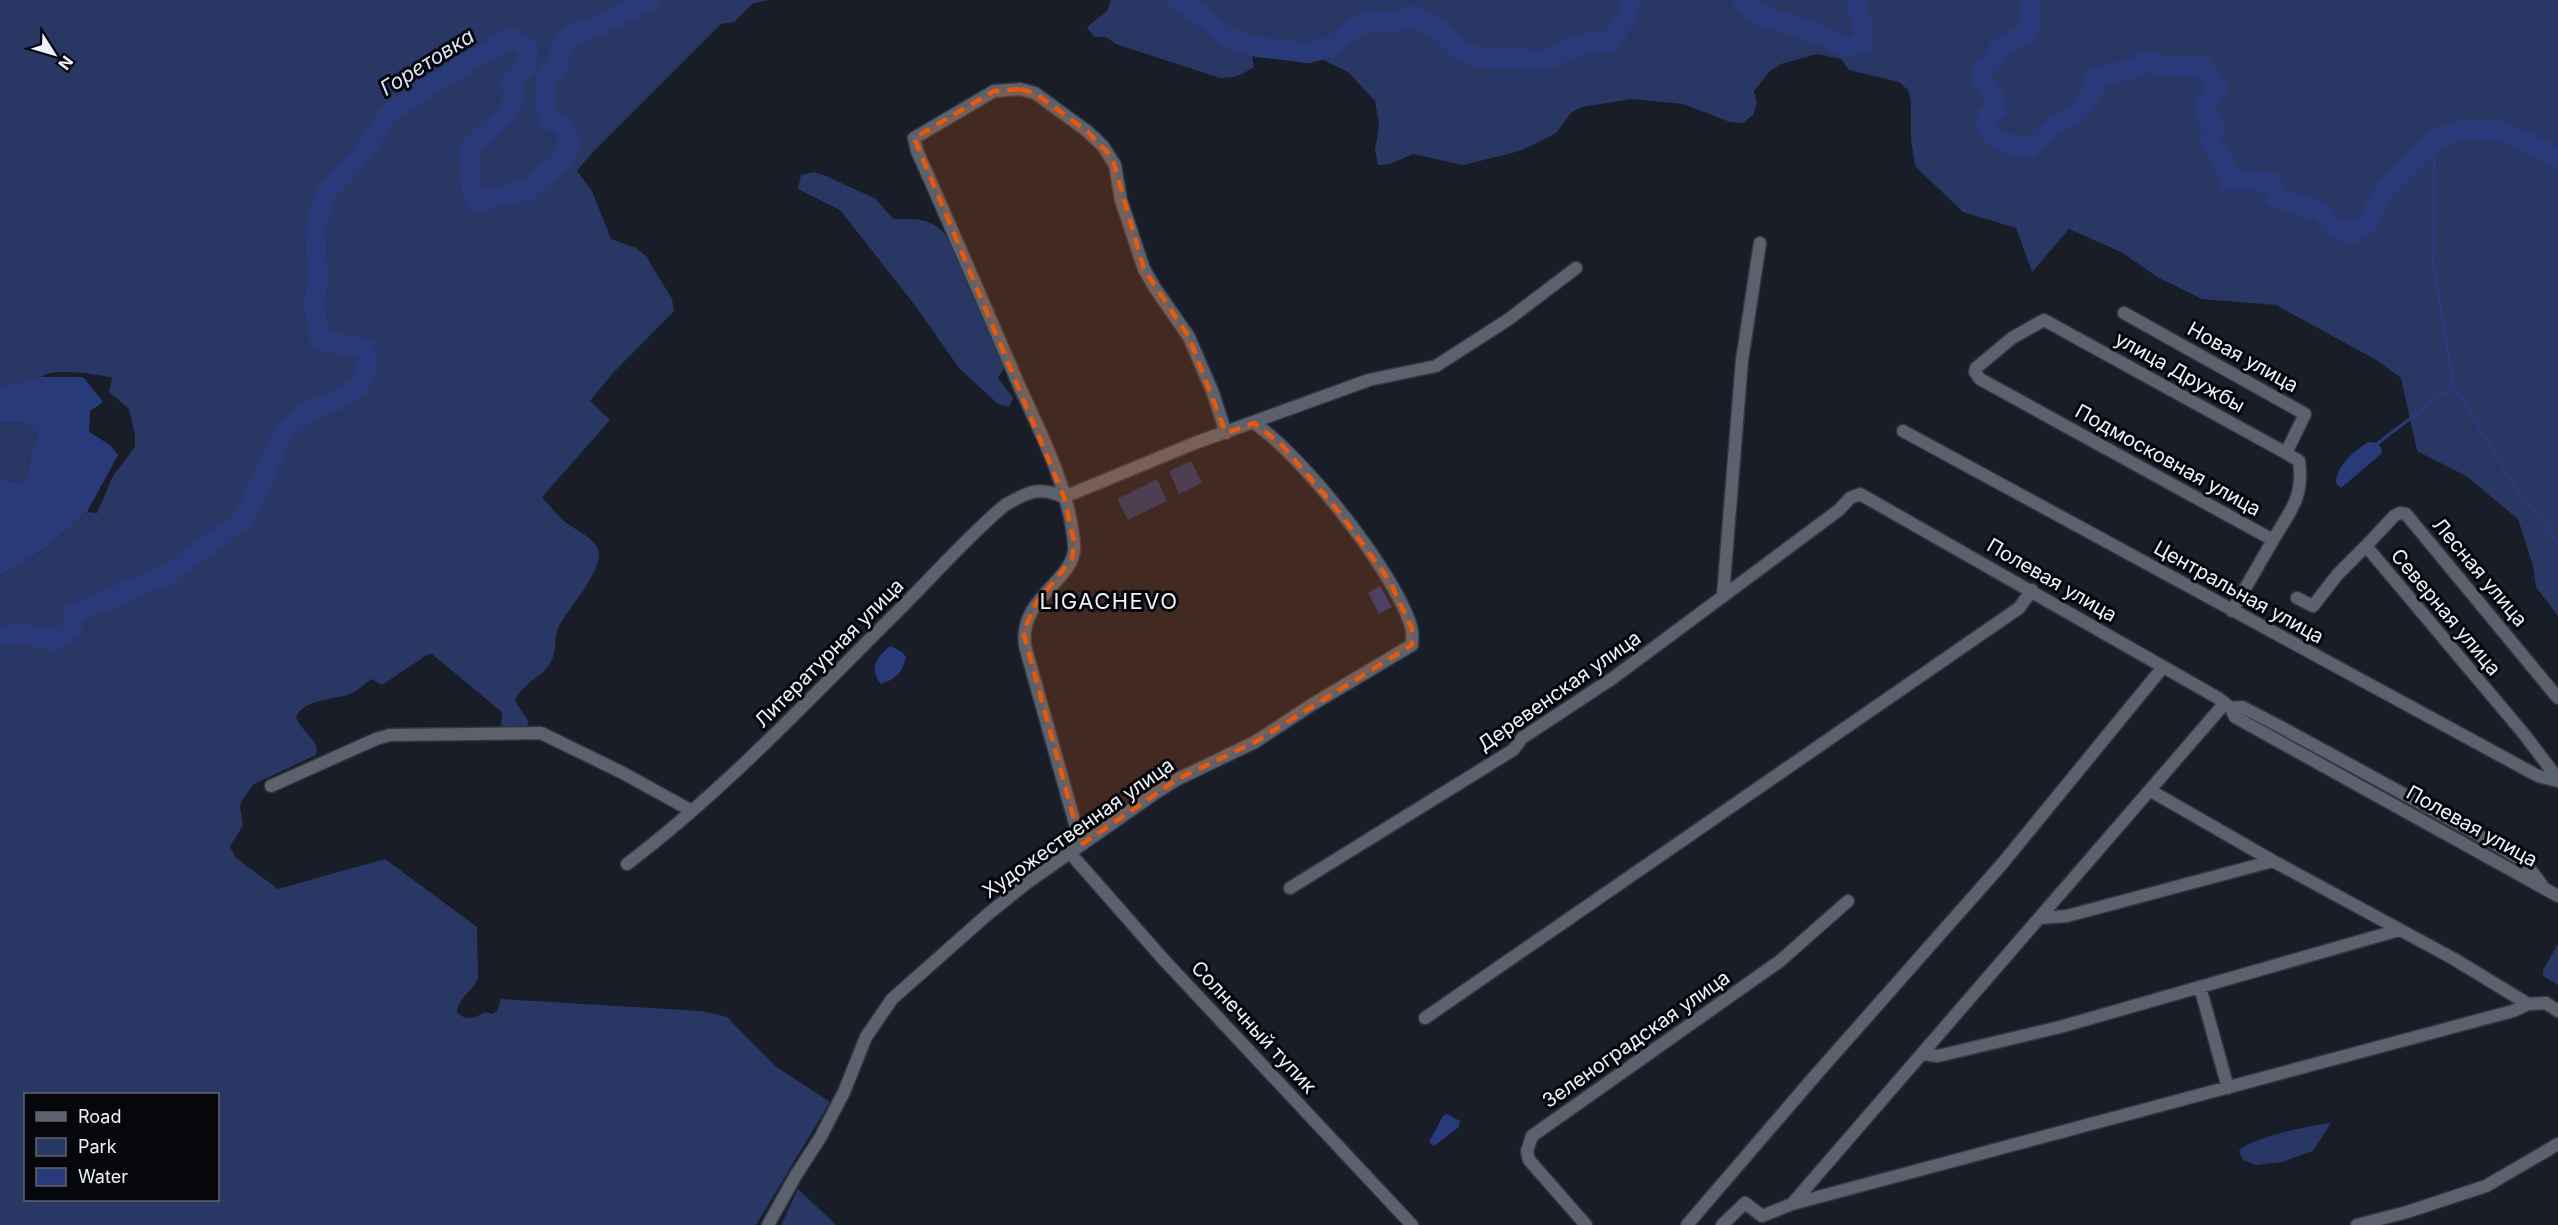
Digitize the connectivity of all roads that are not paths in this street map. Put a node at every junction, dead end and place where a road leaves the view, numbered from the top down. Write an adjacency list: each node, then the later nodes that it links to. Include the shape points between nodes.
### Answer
1 (1760, 243): 14 (street, via 1742,360)
2 (1576, 268): 5 (street, via 1436,366 1369,380)
3 (2124, 313): 8 (street, Новая улица, via 2305,414)
4 (1975, 372): 8 (street, улица Дружбы, via 1978,365 2012,338 2044,320); 11 (street, Подмосковная улица, via 1980,379)
5 (1254, 423): 7 (street); 26 (street, Художественная улица, via 1282,445 1304,470 1389,580 1412,628 1412,645 1255,742 1178,779)
6 (1903, 431): 16 (street, Центральная улица)
7 (1226, 432): 9 (street); 9 (street, via 1189,337 1144,269 1121,200 1112,157 1087,131 1035,93 1020,89 994,91 914,138)
8 (2286, 453): 11 (street, улица Дружбы, via 2299,461 2302,481 2297,500)
9 (1064, 497): 25 (street, Литературная улица, via 1045,490 1025,494 992,516 776,734); 26 (street, via 1074,542 1072,559 1036,603 1023,632)
10 (1850, 498): 13 (street, Полевая улица, via 1860,494); 14 (street, Деревенская улица)
11 (2273, 540): 16 (street, Подмосковная улица)
12 (2366, 546): 15 (street, Северная улица, via 2313,606); 18 (street, Лесная улица, via 2394,516 2406,514); 20 (street, Северная улица)
13 (2032, 590): 19 (street, Полевая улица); 39 (street, via 2019,608)
14 (1723, 596): 31 (street, Деревенская улица, via 1614,678 1522,738 1514,750)
15 (2297, 598)
16 (2232, 611): 20 (street, Центральная улица, via 2538,776)
17 (2159, 672): 47 (street, via 2002,864)
18 (2558, 698)
19 (2228, 706): 21 (street, Полевая улица, via 2242,707); 23 (street); 24 (street, Полевая улица, via 2235,717)
20 (2558, 780)
21 (2386, 784): 24 (street); 30 (street, Полевая улица, via 2524,861)
22 (271, 786): 25 (street, via 390,735 541,733)
23 (2151, 791): 28 (street); 34 (street)
24 (2379, 797): 30 (street, Полевая улица)
25 (692, 811): 29 (street, Литературная улица)
26 (1082, 845): 27 (street, Художественная улица)
27 (1070, 853): 44 (street, Художественная улица, via 988,914 892,999 866,1037 844,1092); 45 (street, Солнечный тупик, via 1164,960)
28 (2273, 861): 34 (street, via 2067,916); 35 (street)
29 (627, 864)
30 (2542, 885): 32 (street, Полевая улица)
31 (1290, 888)
32 (2558, 896)
33 (1848, 901): 46 (street, Зеленоградская улица, via 1780,962 1532,1136 1527,1151 1529,1160)
34 (2039, 918): 40 (street)
35 (2399, 930): 36 (street); 37 (street)
36 (2200, 987): 40 (street, via 2060,1027 1938,1056); 41 (street)
37 (2528, 1004): 38 (street, via 2546,1002); 41 (street)
38 (2558, 1011)
39 (1425, 1018)
40 (1922, 1054): 43 (street)
41 (2228, 1088): 43 (street)
42 (2558, 1144): 49 (street, via 2486,1186)
43 (1792, 1204): 48 (street, via 1762,1216 1745,1203)
44 (768, 1225)
45 (1412, 1225)
46 (1586, 1225)
47 (1688, 1225)
48 (1722, 1225)
49 (2357, 1225)

